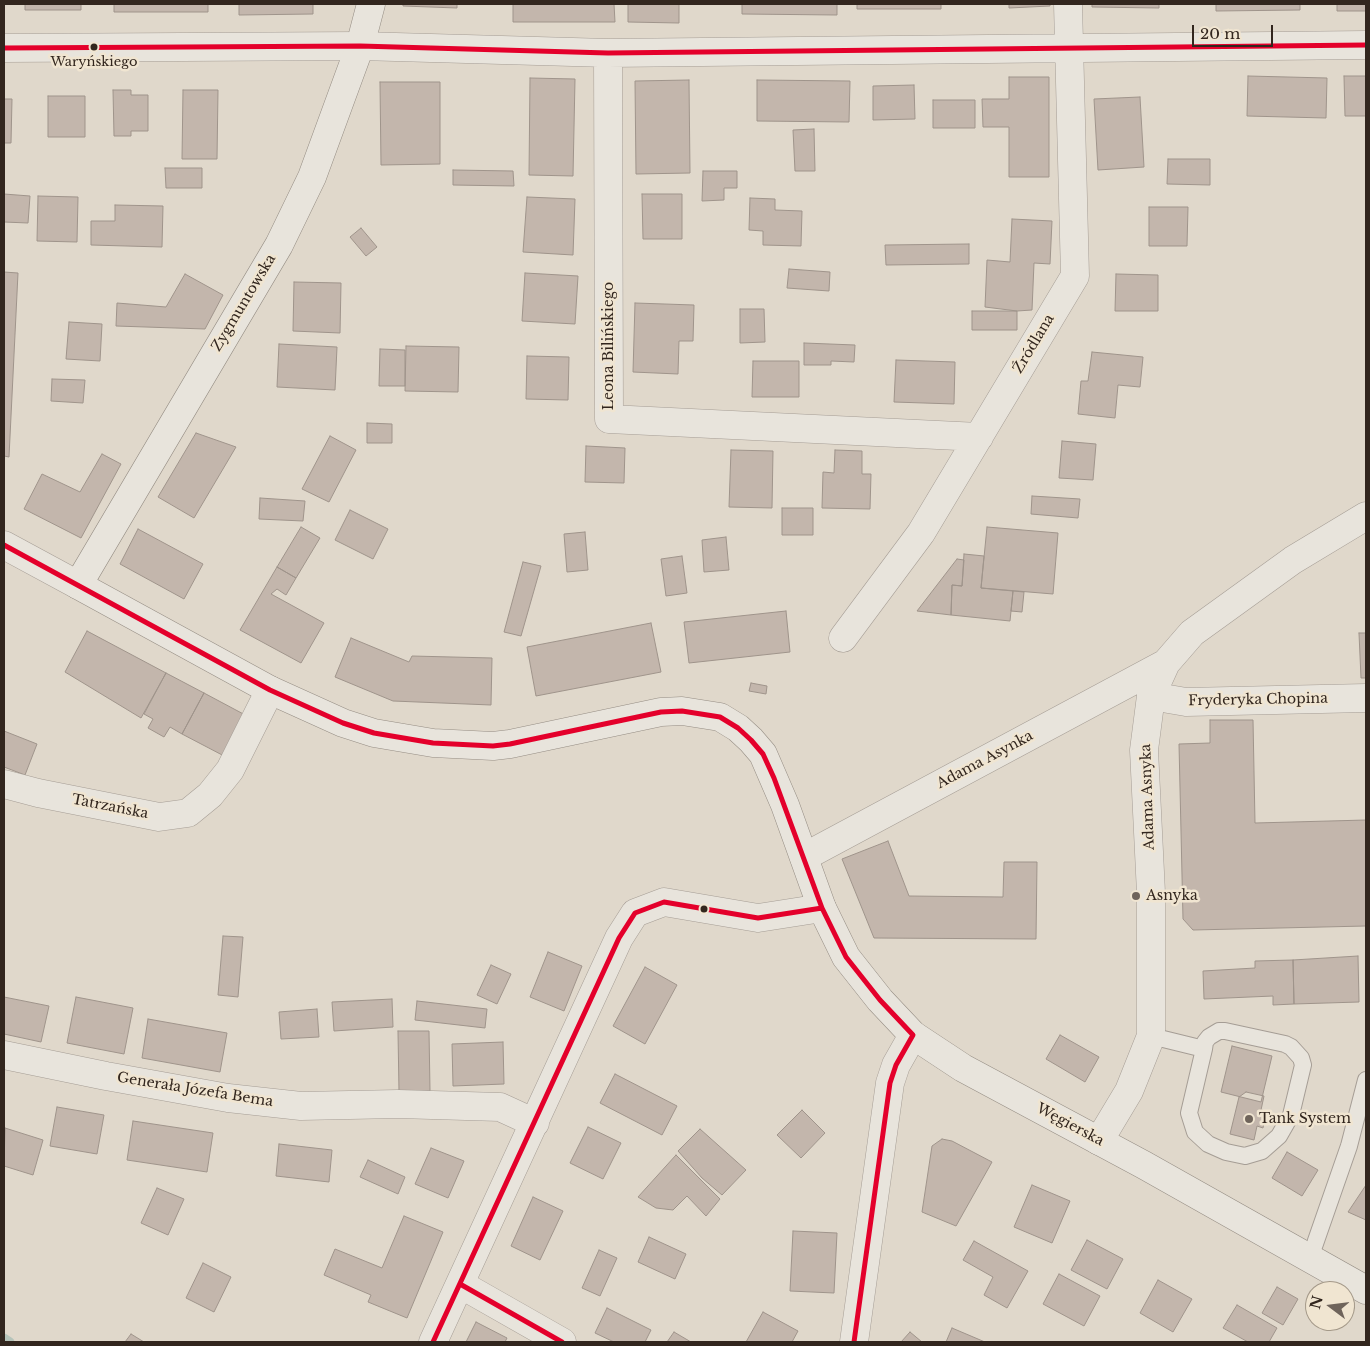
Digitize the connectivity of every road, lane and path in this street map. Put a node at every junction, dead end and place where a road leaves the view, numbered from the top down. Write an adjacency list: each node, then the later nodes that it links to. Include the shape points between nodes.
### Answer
1 (371, 4): 4 (street, Zygmuntowska)
2 (1068, 4): 6 (street, Źródlana)
3 (1366, 45): 6 (street)
4 (360, 46): 5 (street); 7 (street); 11 (street, Zygmuntowska, via 312,177 279,245)
5 (4, 48)
6 (1068, 49): 7 (street); 8 (street, Źródlana, via 1075,276)
7 (608, 53): 8 (street, Leona Bilińskiego, via 609,419)
8 (979, 437): 12 (street, Źródlana, via 921,533)
9 (1366, 516): 13 (street, Adama Asnyka, via 1293,560 1192,633)
10 (4, 545): 11 (street, Węgierska)
11 (78, 585): 14 (street, Węgierska)
12 (843, 638)
13 (1166, 663): 15 (street, Adama Asnyka); 18 (street, Adama Asynka)
14 (270, 690): 17 (street, Tatrzańska, via 230,770 210,795 188,812 159,817); 18 (street, Węgierska, via 374,733 462,745 510,744 661,712 682,711 720,717 738,728 763,754)
15 (1151, 696): 16 (street, Fryderyka Chopina, via 1186,702); 21 (street, Adama Asnyka, via 1144,750 1151,893)
16 (1366, 698)
17 (4, 784)
18 (804, 857): 19 (street, Węgierska)
19 (822, 908): 20 (street, Węgierska, via 846,957 880,1000); 25 (street, via 758,918 664,902 635,913 619,938)
20 (913, 1034): 26 (street, Węgierska, via 963,1068); 32 (street, via 890,1083)
21 (1151, 1036): 22 (lane); 26 (street, Adama Asnyka, via 1130,1091)
22 (1204, 1049): 22 (lane, via 1189,1113 1195,1132 1208,1144 1226,1152 1246,1156 1262,1151 1279,1136 1291,1115 1303,1065 1301,1058 1285,1044 1225,1031 1209,1037)
23 (4, 1055): 25 (street, Generała Józefa Bema, via 228,1098 301,1106 500,1107)
24 (1366, 1080): 27 (lane, via 1349,1146)
25 (536, 1123): 28 (street)
26 (1099, 1141): 27 (street, Węgierska)
27 (1310, 1258): 29 (street, Węgierska)
28 (460, 1284): 30 (street); 31 (street)
29 (1366, 1290)
30 (433, 1342)
31 (562, 1342)
32 (854, 1342)

